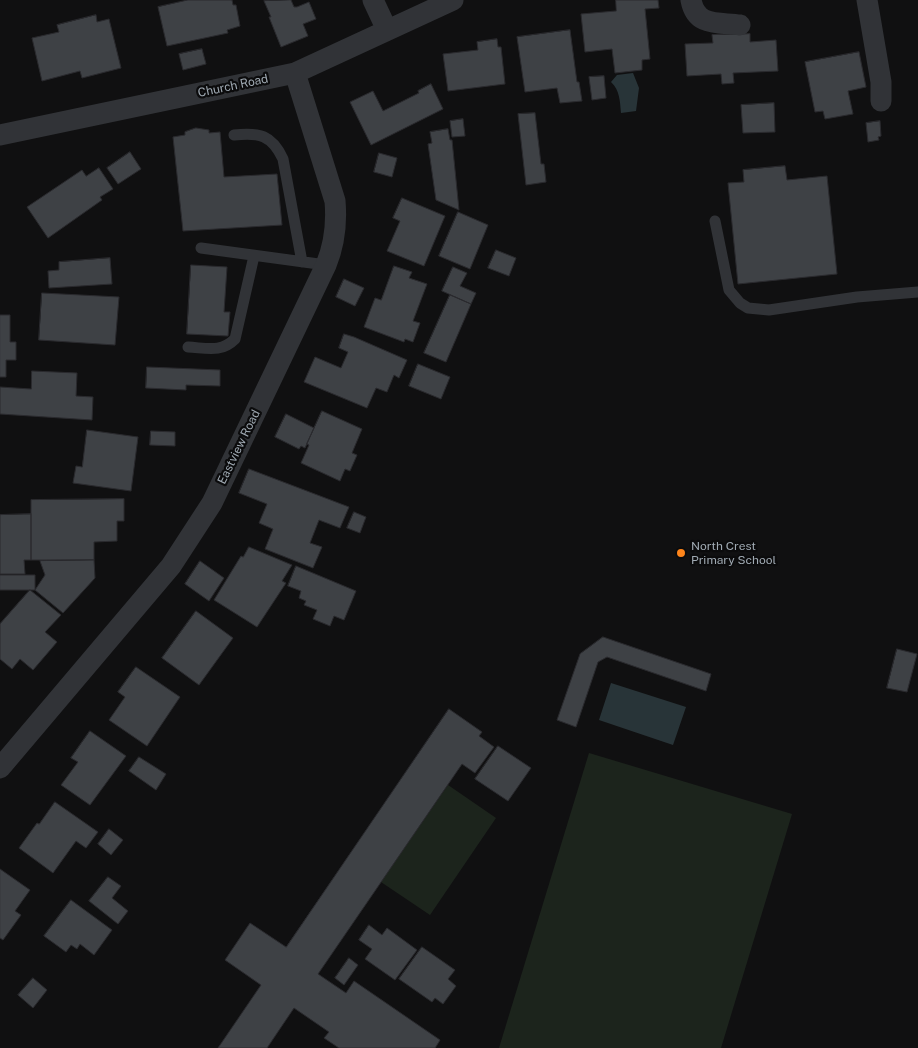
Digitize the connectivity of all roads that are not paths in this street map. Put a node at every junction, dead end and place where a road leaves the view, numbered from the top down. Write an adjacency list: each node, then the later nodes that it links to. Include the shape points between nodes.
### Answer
1 (374, 0): 6 (street)
2 (453, 0): 6 (street, Church Road)
3 (691, 0): 5 (street, via 699,18)
4 (867, 0): 8 (street)
5 (740, 25)
6 (387, 30): 7 (street, Church Road)
7 (295, 73): 9 (street, Church Road); 15 (street, Eastview Road, via 335,201 336,232)
8 (881, 101)
9 (0, 135)
10 (234, 135): 14 (lane, via 260,135 269,139 279,151)
11 (714, 221): 16 (lane, via 729,290 748,308 769,310)
12 (201, 248): 13 (lane)
13 (254, 256): 14 (lane); 17 (lane, via 236,339 222,349)
14 (302, 262): 15 (lane)
15 (326, 265): 18 (street, Eastview Road, via 212,503 171,566)
16 (918, 292)
17 (188, 347)
18 (0, 768)

